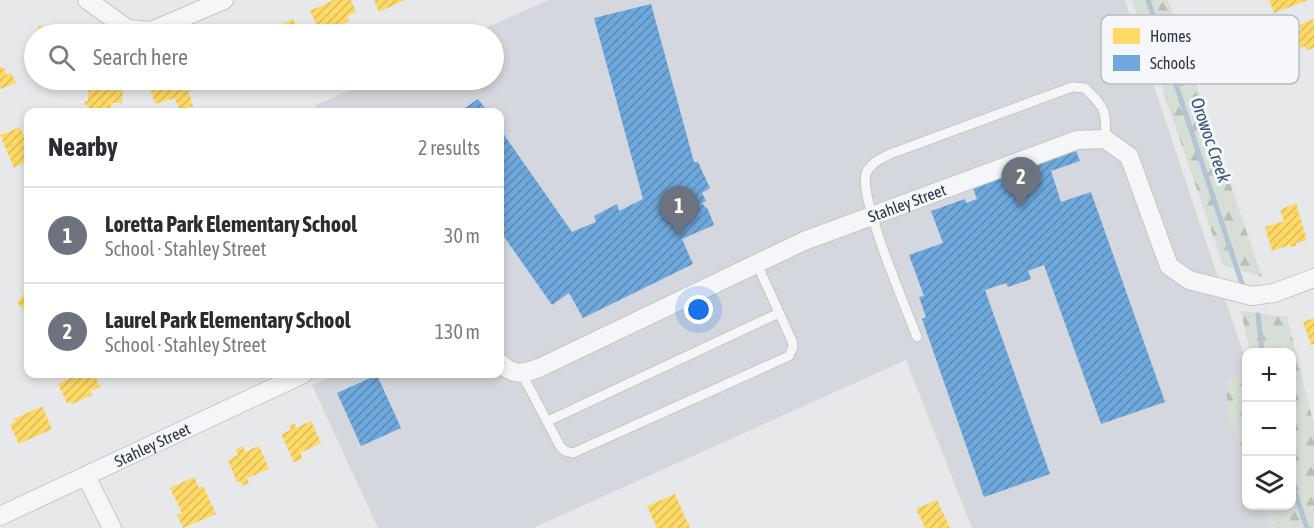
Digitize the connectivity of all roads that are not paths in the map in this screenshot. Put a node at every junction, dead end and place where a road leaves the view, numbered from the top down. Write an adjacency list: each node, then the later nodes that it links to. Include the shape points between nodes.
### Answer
1 (87, 0): 3 (street)
2 (224, 0): 4 (street)
3 (121, 24)
4 (169, 24)
5 (1106, 139): 6 (street, Stahley Street, via 1077,140); 6 (lane, via 1106,116 1100,103 1085,88 1072,87 874,163 866,174); 8 (street, via 1129,156 1169,266 1189,280 1252,296 1274,293)
6 (872, 216): 7 (street, Stahley Street, via 804,241); 10 (lane)
7 (757, 264): 9 (lane); 12 (street, Stahley Street)
8 (1314, 278)
9 (779, 313): 14 (lane); 14 (lane, via 792,341 789,356 573,453 560,446)
10 (917, 337)
11 (504, 367): 12 (street)
12 (522, 374): 14 (lane)
13 (293, 378): 15 (street, Stahley Street)
14 (548, 421)
15 (86, 476): 16 (street, Stahley Street); 17 (street)
16 (0, 516)
17 (112, 528)

